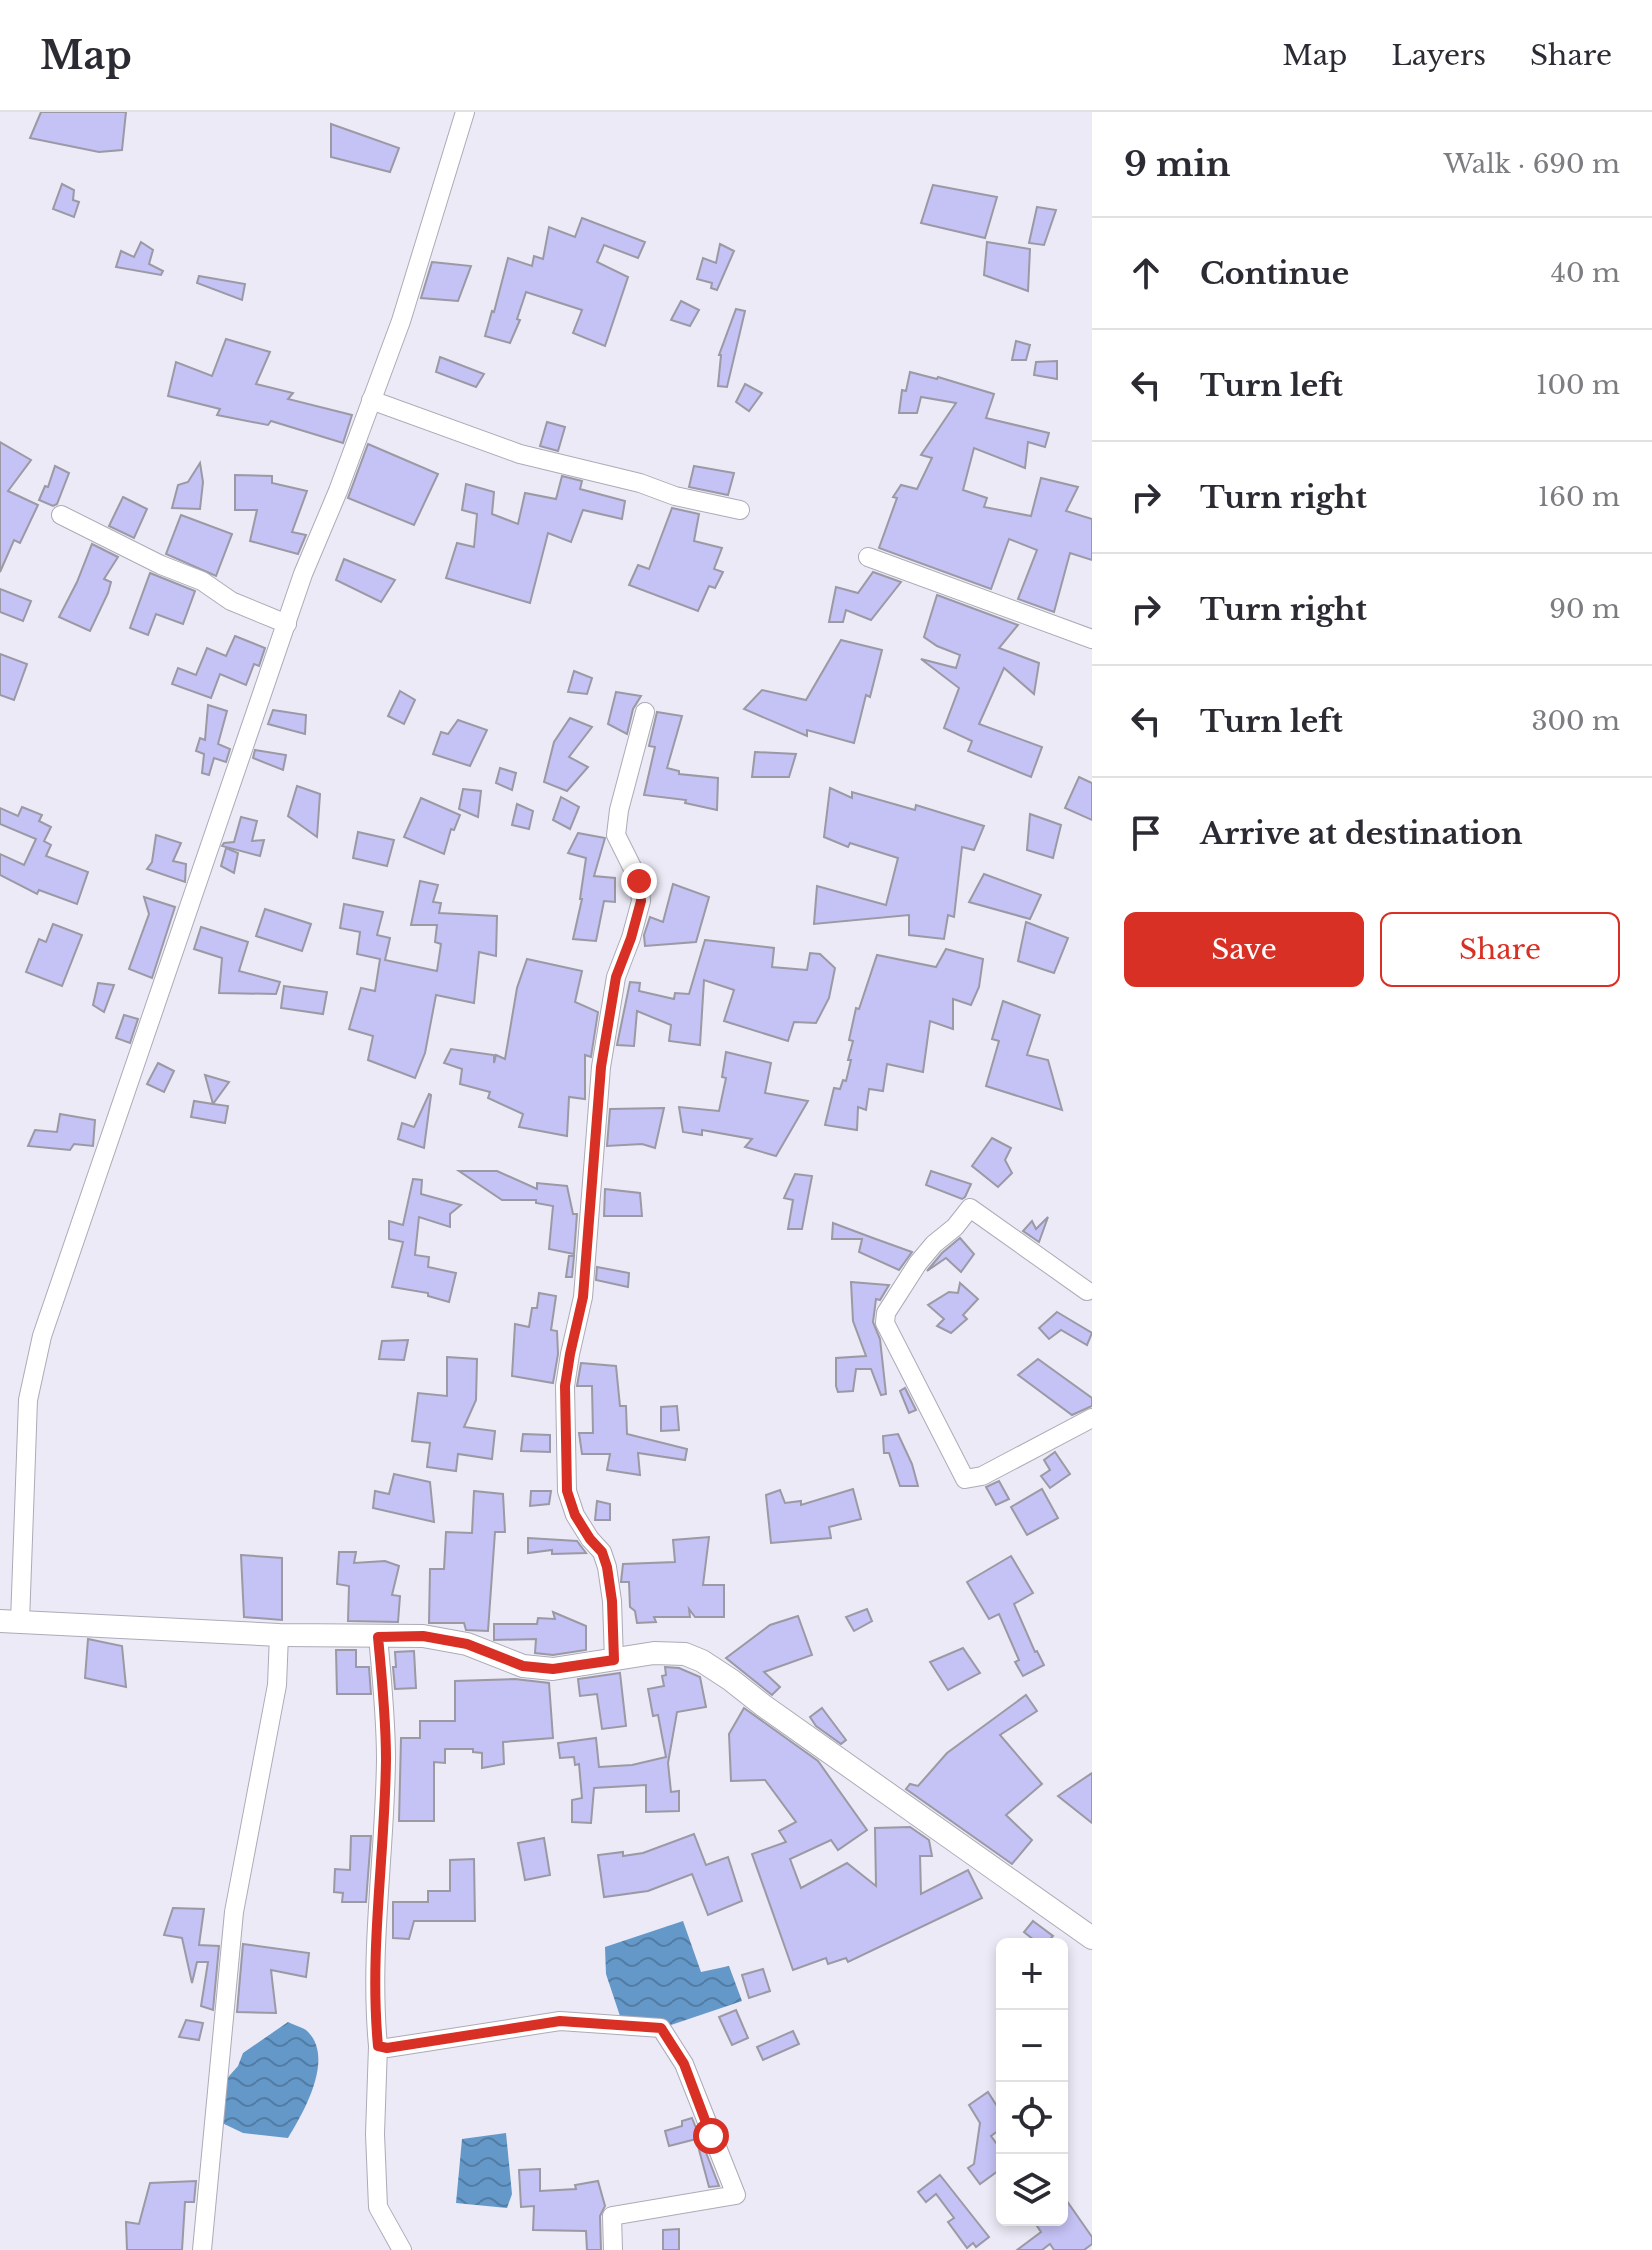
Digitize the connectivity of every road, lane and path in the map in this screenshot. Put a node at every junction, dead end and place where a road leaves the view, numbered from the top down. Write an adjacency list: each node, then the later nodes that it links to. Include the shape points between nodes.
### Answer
1 (465, 112): 2 (street, via 401,321)
2 (371, 400): 3 (street, via 520,454); 6 (street)
3 (740, 510)
4 (61, 515): 6 (street)
5 (868, 557): 7 (street)
6 (287, 624): 11 (street, via 42,1336 28,1400)
7 (1092, 639)
8 (645, 712): 14 (street, via 616,835 639,881 641,901 616,977 601,1067 583,1297 565,1386 567,1491 575,1515 607,1567)
9 (1087, 1291): 10 (street, via 970,1208 918,1263 885,1323 965,1479 982,1476)
10 (1092, 1418)
11 (10, 1621): 12 (street)
12 (279, 1635): 13 (street); 17 (street, via 275,1698 234,1912)
13 (378, 1637): 14 (street, via 423,1636 467,1644 523,1666 553,1669); 16 (street, via 386,1759 375,1948)
14 (614, 1660): 15 (street, via 654,1653 685,1654 702,1661)
15 (1092, 1938)
16 (378, 2046): 18 (street, via 378,2207); 19 (street, via 560,2021 661,2028 684,2064 736,2195 612,2216)
17 (202, 2250)
18 (402, 2250)
19 (613, 2250)

